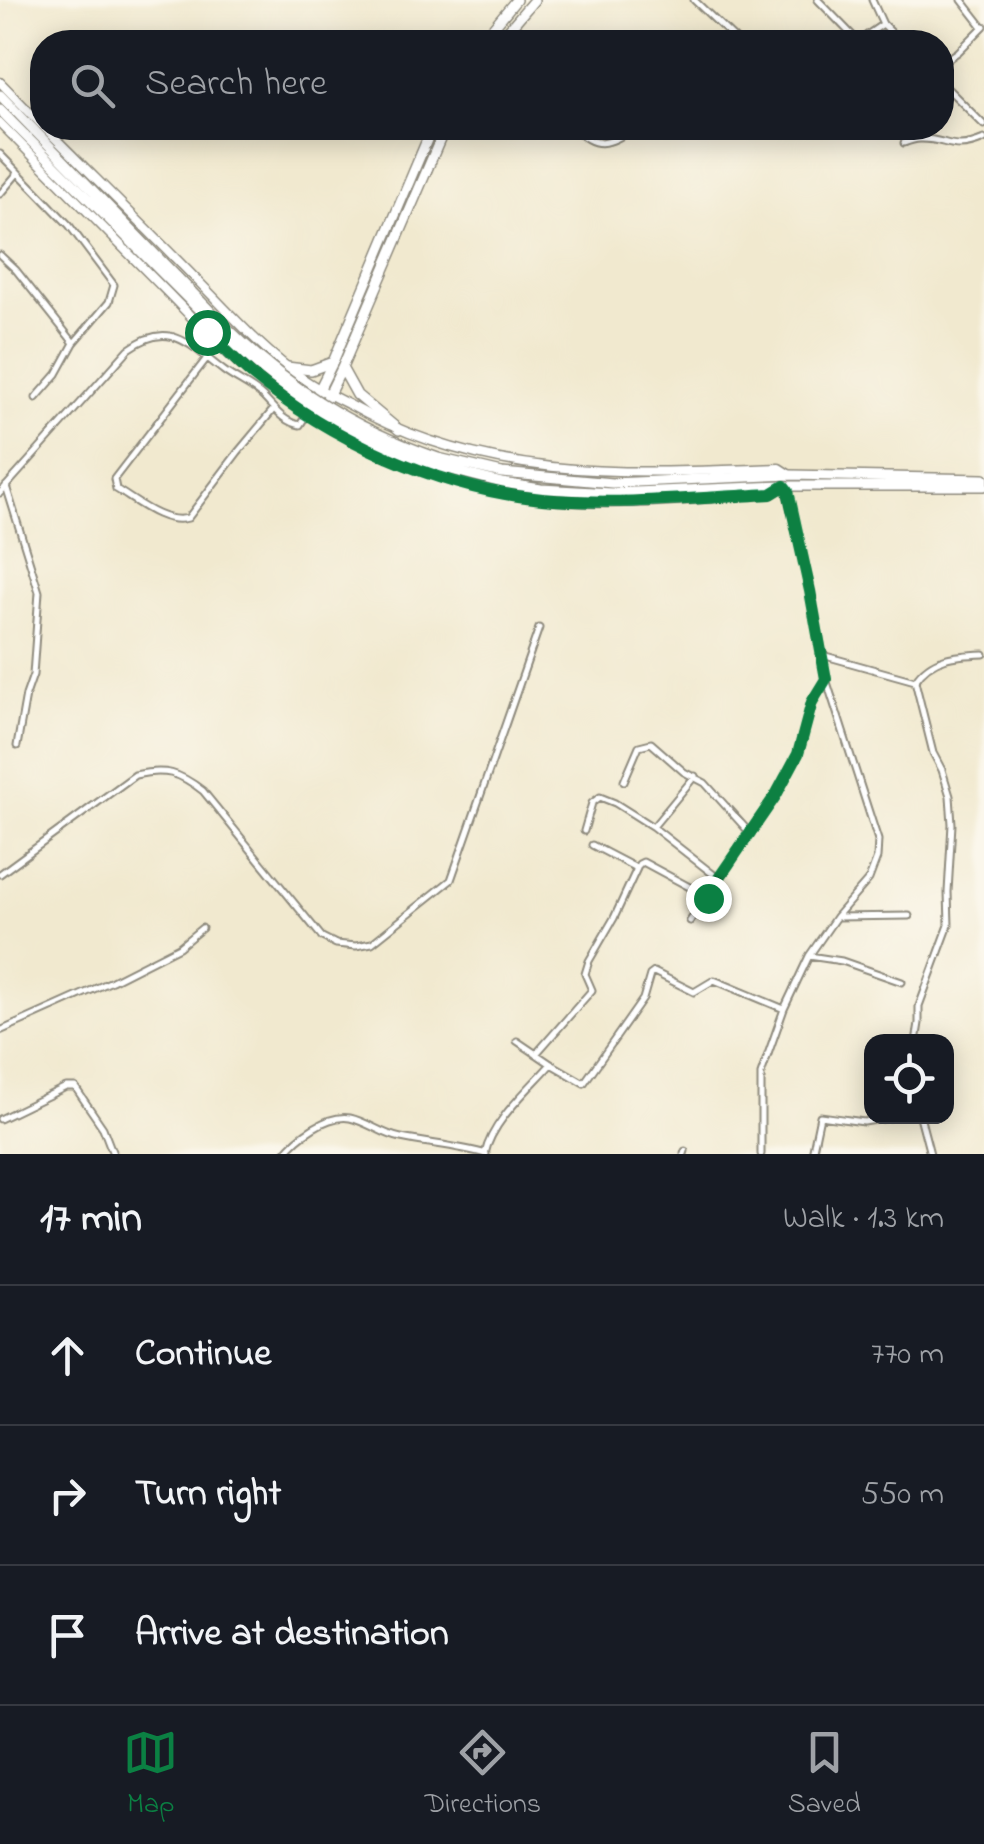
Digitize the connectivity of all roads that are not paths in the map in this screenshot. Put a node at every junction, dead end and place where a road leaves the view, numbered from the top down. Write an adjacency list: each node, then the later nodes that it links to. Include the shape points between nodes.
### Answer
1 (516, 0): 9 (highway)
2 (534, 0): 10 (highway)
3 (694, 0): 11 (street)
4 (818, 0): 12 (street)
5 (872, 0): 7 (street)
6 (962, 0): 8 (street)
7 (883, 24): 13 (street); 14 (street)
8 (984, 27): 15 (street)
9 (491, 30)
10 (508, 30)
11 (725, 30)
12 (846, 30)
13 (875, 30)
14 (889, 30)
15 (954, 55)
16 (0, 82): 21 (main road)
17 (0, 95): 23 (highway)
18 (954, 95): 22 (street)
19 (0, 110): 24 (highway)
20 (0, 123): 25 (main road)
21 (30, 123)
22 (984, 125)
23 (30, 126)
24 (30, 129)
25 (30, 132)
26 (984, 139): 35 (street, via 965,146)
27 (43, 140): 48 (main road, via 221,346)
28 (44, 140): 50 (highway, bridge, via 217,323 267,366 324,406)
29 (44, 140): 44 (main road)
30 (427, 140): 43 (highway)
31 (440, 140): 43 (highway)
32 (588, 140): 33 (street)
33 (613, 140)
34 (914, 140): 36 (street)
35 (928, 140)
36 (904, 143)
37 (0, 154): 38 (street)
38 (18, 174): 39 (street); 41 (street, via 69,225 114,286)
39 (0, 194)
40 (0, 256): 41 (street)
41 (74, 344): 46 (street)
42 (207, 358): 47 (street, via 262,395); 47 (street, via 114,479 116,489 178,521 188,518); 53 (street, via 176,336 142,340)
43 (338, 365): 44 (highway); 45 (highway); 49 (highway, via 356,395)
44 (287, 366): 45 (main road)
45 (325, 392): 48 (highway); 49 (main road)
46 (36, 398)
47 (272, 410): 48 (street, via 294,424)
48 (312, 416): 54 (main road, via 432,476 539,499 648,501 771,494)
49 (400, 430): 51 (main road, via 539,467 778,468)
50 (437, 462): 51 (highway, via 612,484); 54 (highway, via 502,483 570,492)
51 (790, 476): 52 (highway)
52 (984, 482): 54 (highway)
53 (6, 486): 55 (street); 61 (street, via 39,592 32,674)
54 (784, 486): 58 (street)
55 (0, 493)
56 (539, 628): 69 (street, via 451,880 372,943 336,944 322,937 203,791 172,772 135,774)
57 (984, 654): 60 (street, via 932,663)
58 (822, 656): 59 (street); 60 (street)
59 (826, 679): 66 (street, via 812,702 798,754); 73 (street, via 878,840 869,879)
60 (915, 680): 80 (street, via 950,796 952,824 950,925 918,1006)
61 (16, 746)
62 (694, 776): 63 (street, via 645,743); 64 (street); 66 (street)
63 (624, 781)
64 (653, 827): 65 (street, via 600,798 592,803); 70 (street)
65 (584, 831)
66 (750, 832): 70 (street)
67 (592, 845): 68 (street)
68 (636, 868): 71 (street, via 643,862); 82 (street, via 584,974 592,990)
69 (0, 874)
70 (719, 878): 71 (street)
71 (708, 898): 74 (street)
72 (909, 916): 73 (street)
73 (836, 917): 76 (street)
74 (690, 921)
75 (202, 928): 79 (street, via 180,947)
76 (809, 956): 77 (street); 78 (street)
77 (902, 982)
78 (784, 1008): 83 (street, via 714,980 692,991 654,972 586,1081); 90 (street, via 761,1074)
79 (0, 1032)
80 (917, 1034)
81 (517, 1041): 82 (street)
82 (536, 1054): 83 (street)
83 (551, 1064): 89 (street, via 495,1128)
84 (0, 1119): 87 (street, via 75,1087)
85 (864, 1122): 91 (street, via 820,1116)
86 (922, 1124): 92 (street)
87 (113, 1154)
88 (284, 1154): 89 (street, via 302,1134 342,1118 398,1138)
89 (485, 1154)
90 (761, 1154)
91 (812, 1154)
92 (930, 1154)

